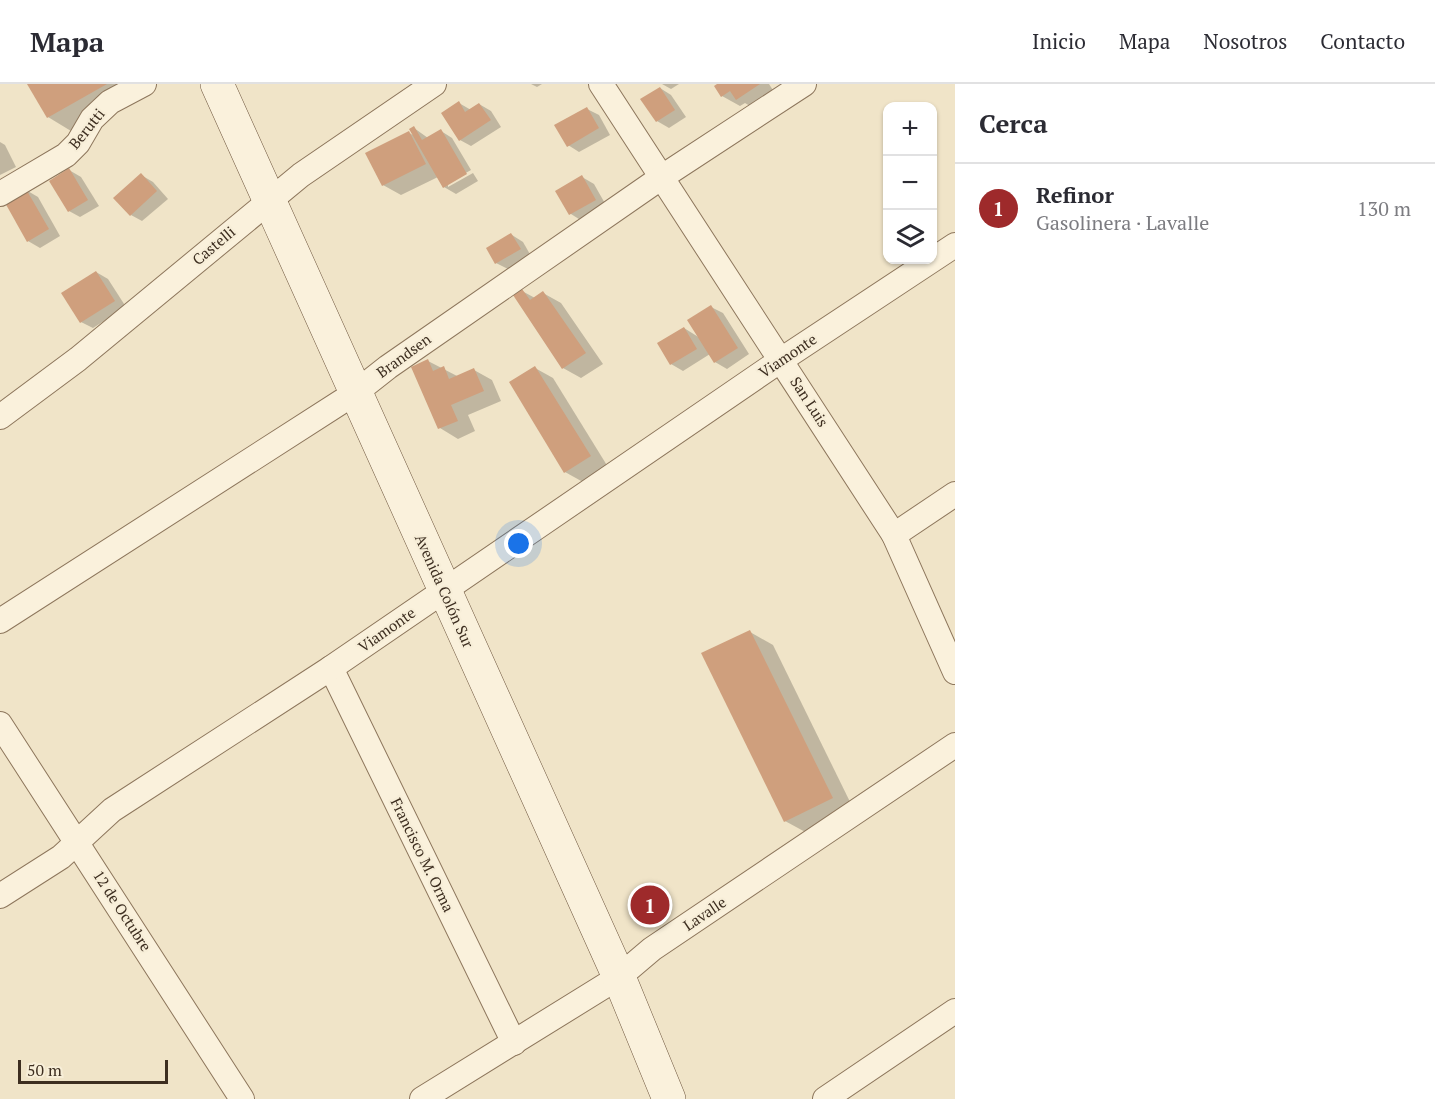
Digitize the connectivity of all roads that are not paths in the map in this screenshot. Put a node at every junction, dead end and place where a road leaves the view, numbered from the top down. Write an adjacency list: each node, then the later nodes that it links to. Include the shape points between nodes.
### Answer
1 (144, 84): 7 (street, Berutti, via 110,102 66,154)
2 (217, 84): 8 (main road, Avenida Colón Sur)
3 (434, 84): 8 (street, Castelli, via 338,148)
4 (601, 84): 6 (street, San Luis)
5 (804, 84): 6 (street, Brandsen)
6 (662, 177): 10 (street, San Luis); 11 (street, Brandsen)
7 (0, 194)
8 (269, 201): 11 (main road, Avenida Colón Sur); 12 (street, Castelli, via 78,359)
9 (955, 245): 10 (street, Viamonte)
10 (781, 360): 14 (street, San Luis); 15 (street, Viamonte)
11 (356, 393): 15 (main road, Avenida Colón Sur); 16 (street, Brandsen)
12 (0, 417)
13 (955, 494): 14 (street)
14 (894, 535): 18 (street, San Luis)
15 (444, 591): 17 (street, Viamonte); 23 (main road, Avenida Colón Sur)
16 (0, 621)
17 (331, 668): 21 (street, Viamonte, via 112,810); 25 (street, Francisco M. Orma)
18 (955, 672)
19 (0, 724): 21 (street, 12 de Octubre)
20 (955, 745): 23 (street, Lavalle, via 652,949)
21 (76, 841): 22 (street, Viamonte, via 61,857); 26 (street, 12 de Octubre)
22 (0, 896)
23 (619, 977): 25 (street, Lavalle); 28 (main road, Avenida Colón Sur)
24 (955, 1011): 29 (street)
25 (514, 1043): 27 (street, Lavalle)
26 (242, 1099)
27 (422, 1099)
28 (669, 1099)
29 (825, 1099)

